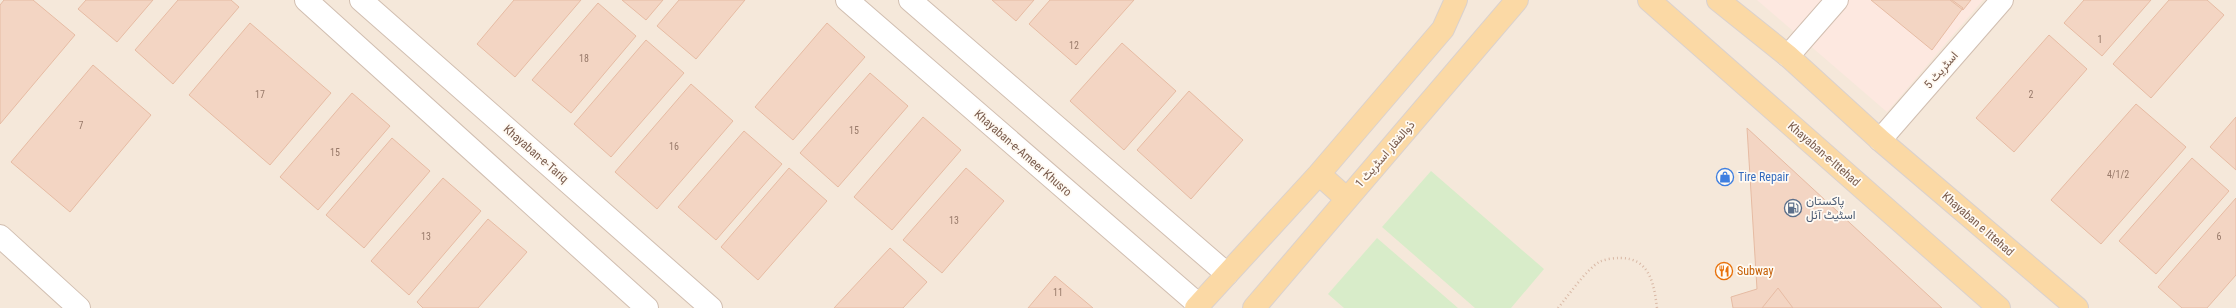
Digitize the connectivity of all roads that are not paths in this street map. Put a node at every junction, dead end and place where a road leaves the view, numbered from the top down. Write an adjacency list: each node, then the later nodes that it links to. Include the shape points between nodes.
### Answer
1 (306, 0): 19 (street)
2 (361, 0): 20 (street, Khayaban-e-Tariq)
3 (847, 0): 17 (street, Khayaban-e-Ameer Khusro)
4 (910, 0): 16 (street)
5 (1456, 0): 13 (main road, via 1443,29)
6 (1517, 0): 14 (main road, ذوالفقار اسٹریٹ 1)
7 (1649, 0): 22 (main road, Khayaban-e-Ittehad)
8 (1718, 0): 11 (main road)
9 (1837, 0): 11 (street)
10 (2002, 0): 12 (street, اسٹریٹ 5)
11 (1788, 56): 12 (main road)
12 (1880, 140): 23 (main road, Khayaban e Ittehad)
13 (1319, 174): 14 (main road); 16 (main road)
14 (1347, 199): 21 (main road, ذوالفقار اسٹریٹ 1)
15 (0, 236): 18 (street)
16 (1227, 274): 17 (main road)
17 (1198, 307)
18 (79, 308)
19 (647, 308)
20 (711, 308)
21 (1254, 308)
22 (2000, 308)
23 (2077, 308)

